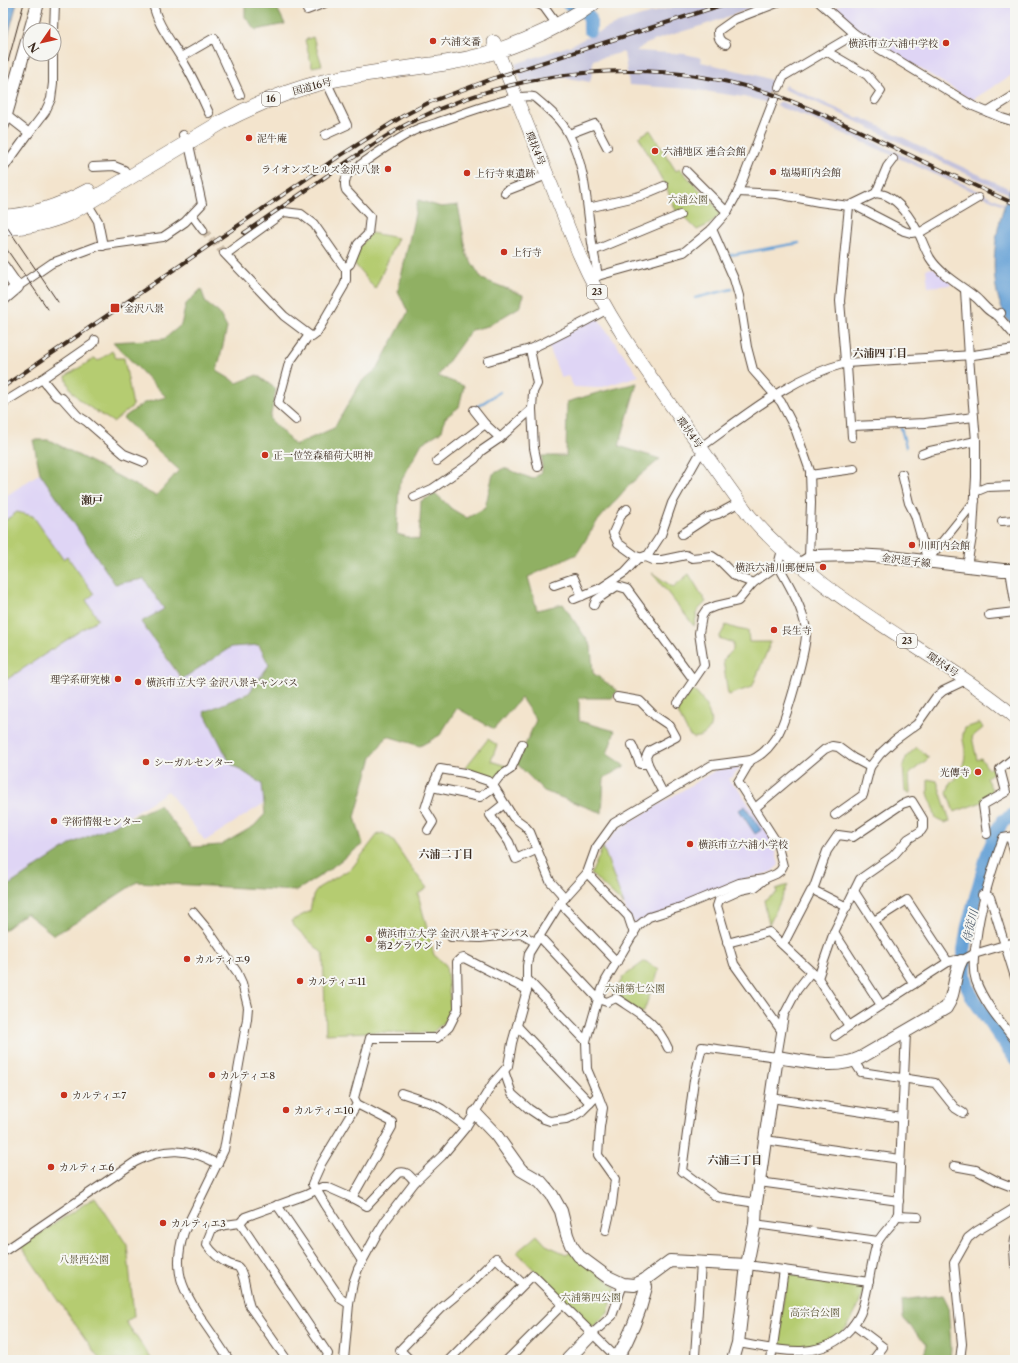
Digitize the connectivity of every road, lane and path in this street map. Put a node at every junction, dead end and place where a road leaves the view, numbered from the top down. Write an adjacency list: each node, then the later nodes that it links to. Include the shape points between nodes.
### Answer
1 (38, 3): 27 (street)
2 (55, 3): 11 (street)
3 (153, 3): 16 (street, via 162,29)
4 (325, 3): 9 (street)
5 (536, 3): 10 (street, via 544,7)
6 (777, 3): 13 (street, via 735,19 718,31 721,42)
7 (820, 3): 12 (street)
8 (581, 7): 10 (highway, 国道16号 / 16)
9 (308, 10)
10 (554, 21): 14 (highway, 国道16号 / 16, via 538,34)
11 (54, 22)
12 (855, 34): 15 (street); 25 (street, via 973,106)
13 (726, 44)
14 (496, 46): 18 (highway, 国道16号 / 16, via 479,56 452,62); 22 (main road, 環状4号 / 23); 32 (highway, 国道16号 / 16, via 358,66 305,78 230,108)
15 (826, 51): 19 (street, via 784,76); 24 (street, via 867,75 881,91)
16 (181, 57): 20 (street, via 214,38); 26 (street)
17 (53, 62): 29 (street, via 51,100)
18 (326, 82): 31 (street, via 347,125); 32 (highway, 国道16号 / 16, via 293,91 250,108)
19 (779, 87)
20 (240, 95)
21 (1015, 95): 25 (street)
22 (516, 98): 30 (street, via 534,97 553,114); 39 (main road, 環状4号 / 23); 59 (street, via 415,130 348,173 346,190 370,216 368,234 358,244 350,264)
23 (774, 99): 41 (street)
24 (875, 100)
25 (988, 112): 28 (street)
26 (209, 113)
27 (4, 120): 29 (street)
28 (1015, 122)
29 (29, 133): 36 (street)
30 (569, 134): 33 (street, via 594,124); 47 (street, via 579,162)
31 (325, 135)
32 (185, 139): 37 (highway, 国道16号 / 16); 45 (highway, 国道16号 / 16); 49 (street, via 190,149 202,204)
33 (607, 147)
34 (893, 159): 43 (street, via 886,167)
35 (93, 167): 37 (street, via 114,166)
36 (3, 169)
37 (124, 170): 51 (highway, 国道16号 / 16, via 54,207)
38 (686, 171): 48 (street)
39 (547, 175): 42 (street); 60 (main road, 環状4号 / 23)
40 (664, 186): 47 (street, via 640,196)
41 (738, 192): 46 (street, via 777,194); 48 (street)
42 (505, 193)
43 (876, 193): 46 (street); 55 (street, via 886,195 896,202)
44 (978, 198): 55 (street)
45 (87, 203): 52 (highway, 国道16号 / 16, via 70,213 45,222); 56 (street, via 98,221)
46 (851, 205): 55 (street, via 904,231); 72 (street, via 840,301)
47 (588, 208): 57 (street)
48 (727, 212): 53 (street)
49 (192, 215): 54 (street); 56 (street, via 163,237)
50 (680, 215): 57 (street)
51 (3, 217)
52 (3, 228)
53 (712, 229): 60 (street, via 684,252); 74 (street, via 739,296 753,370)
54 (203, 230)
55 (918, 233): 62 (street, via 930,259)
56 (103, 246): 61 (street, via 52,263)
57 (594, 251): 60 (street)
58 (3, 266): 61 (street)
59 (345, 268): 65 (street, via 344,286 316,334 312,337); 65 (street, via 314,224 300,214 284,212 225,254 284,316)
60 (594, 277): 64 (main road, 環状4号 / 23)
61 (17, 287): 63 (street)
62 (965, 290): 66 (street, via 993,314 999,314); 70 (street)
63 (3, 299)
64 (606, 310): 69 (street); 85 (main road, 環状4号 / 23)
65 (309, 335): 79 (street, via 288,363 278,404)
66 (1015, 336)
67 (95, 340): 73 (street)
68 (1015, 348): 70 (street)
69 (530, 349): 71 (street); 76 (street, via 537,384 532,392)
70 (969, 354): 72 (street); 78 (street)
71 (488, 361)
72 (846, 363): 74 (street, via 813,374); 81 (street)
73 (42, 379): 75 (street); 88 (street, via 56,396 62,398 78,416 124,454)
74 (774, 395): 85 (street); 92 (street, via 781,402 796,431)
75 (3, 403)
76 (532, 408): 83 (street); 89 (street, via 534,448)
77 (474, 410): 80 (street)
78 (974, 417): 81 (street, via 925,423); 84 (street)
79 (296, 420)
80 (485, 424): 83 (street); 87 (street)
81 (852, 426): 82 (street)
82 (852, 437)
83 (500, 438): 95 (street, via 432,489)
84 (976, 441): 86 (street); 94 (street)
85 (703, 450): 97 (main road, 環状4号 / 23); 103 (street, via 672,503 661,535 648,554)
86 (922, 454)
87 (438, 461)
88 (144, 462)
89 (538, 467)
90 (854, 469): 92 (street)
91 (902, 474): 105 (street)
92 (810, 475): 104 (street, via 811,503)
93 (1015, 486): 94 (street, via 987,487)
94 (975, 492): 96 (street)
95 (414, 497)
96 (975, 501): 105 (street); 107 (street)
97 (740, 502): 101 (street); 102 (main road, 環状4号 / 23)
98 (627, 509): 103 (street, via 622,513 613,533 618,542)
99 (1015, 520): 100 (street)
100 (1002, 521)
101 (682, 534)
102 (782, 550): 104 (main road, 環状4号 / 23); 106 (street)
103 (642, 558): 109 (street, via 662,560 686,555 692,558 712,556 735,576); 111 (street, via 637,559 625,572 601,588)
104 (804, 561): 105 (street, 金沢逗子線, via 817,555 855,555); 118 (main road, 環状4号 / 23, via 836,593)
105 (926, 562): 107 (street, 金沢逗子線)
106 (778, 565): 109 (street); 125 (street, via 801,611 806,629 806,642 779,732 768,747)
107 (967, 566): 108 (street, 金沢逗子線)
108 (1012, 570): 113 (street)
109 (753, 583): 117 (street, via 738,601 706,610 702,616 699,634 704,665)
110 (554, 585): 111 (street, via 574,578)
111 (582, 596): 112 (street)
112 (574, 599)
113 (1015, 602)
114 (594, 605): 117 (street, via 596,600 617,586 627,588)
115 (1015, 612): 116 (street)
116 (989, 615)
117 (693, 679): 120 (street)
118 (966, 680): 121 (main road, 環状4号 / 23); 127 (street, via 936,696 917,724 895,740)
119 (617, 697): 126 (street, via 640,701 670,726 676,737 649,751 646,756)
120 (678, 703)
121 (1015, 717)
122 (522, 744): 128 (street, via 511,769 499,777)
123 (632, 745): 126 (street, via 640,764)
124 (1015, 758): 135 (street, via 1000,769 1006,792 983,805)
125 (751, 760): 130 (street, via 712,765); 132 (street, via 738,782)
126 (648, 764): 130 (street)
127 (870, 767): 132 (street, via 838,746 832,746 824,749); 133 (street, via 863,795)
128 (493, 786): 129 (street, via 480,798); 129 (street, via 488,780 440,769); 131 (street)
129 (432, 787): 134 (street, via 425,809 433,822)
130 (664, 793): 139 (street, via 612,825 596,848)
131 (504, 804): 137 (street, via 513,817 527,828); 137 (street, via 490,815 509,842 516,859)
132 (755, 808): 140 (street, via 777,843 783,866 776,874)
133 (834, 815)
134 (428, 830)
135 (987, 834)
136 (1013, 837): 138 (street); 143 (street, via 1003,838)
137 (536, 850): 144 (street, via 550,882)
138 (1015, 854)
139 (587, 873): 144 (street); 149 (street, via 628,916)
140 (764, 879): 149 (street, via 739,883 649,917 638,926); 153 (street, via 754,887 719,900 717,906)
141 (813, 890): 142 (street, via 826,851 838,835 853,837 902,804 912,802 923,819 923,828 908,839 893,856 860,879); 145 (street); 154 (street, via 810,891)
142 (854, 891): 145 (street); 147 (street)
143 (984, 895): 155 (street, via 990,897); 156 (street, via 979,918)
144 (562, 900): 151 (street); 157 (street)
145 (847, 907): 148 (street)
146 (193, 912): 189 (street, via 237,972 248,1006 224,1150)
147 (874, 922): 156 (street, via 907,900); 162 (street)
148 (834, 932): 160 (street); 165 (street)
149 (634, 934): 157 (street)
150 (451, 937): 151 (street, via 480,938 521,934)
151 (537, 939): 161 (street, via 529,953); 164 (street)
152 (1015, 942): 155 (street)
153 (727, 943): 154 (street, via 769,932); 168 (street, via 734,964)
154 (783, 945): 158 (street)
155 (1005, 945): 156 (street); 159 (street)
156 (962, 958): 162 (street); 169 (street, via 946,1008); 171 (street, via 972,964 983,997)
157 (617, 962): 164 (street)
158 (811, 972): 160 (street); 168 (street, via 797,990 784,1015)
159 (1015, 977)
160 (818, 978): 167 (street)
161 (528, 980): 163 (street); 172 (street)
162 (914, 984): 165 (street)
163 (527, 990): 166 (street); 182 (street, via 460,958 457,962 458,1009 449,1027 437,1038 370,1038 354,1098)
164 (598, 999): 172 (street); 173 (street, via 608,1002 616,998 646,1017 662,1035)
165 (881, 1005): 167 (street)
166 (517, 1026): 176 (street, via 508,1066); 181 (street)
167 (849, 1026): 170 (street)
168 (781, 1030): 174 (street)
169 (906, 1032): 175 (street); 177 (street)
170 (835, 1036)
171 (1015, 1040)
172 (586, 1041): 179 (street, via 587,1069)
173 (668, 1048)
174 (777, 1057): 175 (street, via 831,1064); 180 (street); 197 (street, via 702,1046 694,1080 682,1171 716,1197)
175 (854, 1061): 177 (street, via 861,1072)
176 (504, 1071): 181 (street, via 512,1094 544,1119 566,1119 582,1111); 183 (street, via 493,1083)
177 (904, 1078): 184 (street, via 935,1083 955,1108); 185 (street)
178 (401, 1093): 186 (street, via 431,1103)
179 (598, 1095): 181 (street); 204 (street, via 603,1108 598,1155 615,1179)
180 (771, 1098): 185 (street); 187 (street)
181 (590, 1103)
182 (357, 1104): 194 (street, via 321,1164 312,1184); 195 (street, via 392,1122 392,1127)
183 (475, 1113): 186 (street); 216 (street, via 496,1134 521,1170 540,1181 552,1195 561,1211 571,1245 579,1256 606,1276)
184 (963, 1113)
185 (902, 1118): 188 (street)
186 (466, 1127): 191 (street, via 442,1156)
187 (765, 1140): 188 (street); 192 (street)
188 (900, 1159): 196 (street)
189 (218, 1164): 207 (street, via 199,1155 180,1151 147,1156 131,1164); 223 (street, via 184,1232 178,1260 180,1276 191,1303)
190 (954, 1166): 193 (street, via 976,1170)
191 (415, 1182): 195 (street, via 408,1173 398,1173 367,1206); 208 (street, via 385,1221)
192 (759, 1182): 196 (street); 197 (street)
193 (1015, 1188)
194 (316, 1189): 195 (street, via 327,1187); 198 (street); 208 (street)
195 (352, 1198)
196 (899, 1201): 200 (street)
197 (756, 1203): 203 (street)
198 (277, 1205): 202 (street, via 245,1217); 217 (street, via 341,1299)
199 (1015, 1208): 236 (street, via 968,1238 954,1264 962,1344)
200 (897, 1216): 201 (street); 206 (street)
201 (918, 1217)
202 (240, 1223): 224 (street, via 212,1229 207,1245 221,1260 238,1267 243,1276 250,1307); 225 (street, via 328,1354)
203 (755, 1224): 206 (street); 210 (street)
204 (606, 1230)
205 (1015, 1239): 211 (street)
206 (878, 1241): 214 (street)
207 (3, 1252)
208 (362, 1261): 217 (street, via 352,1283)
209 (701, 1263): 210 (street); 213 (street, via 670,1261); 232 (street, via 695,1356)
210 (747, 1265): 212 (street); 221 (street)
211 (1015, 1265)
212 (784, 1270): 214 (street); 222 (street)
213 (643, 1281): 216 (street, via 634,1285); 231 (street, via 646,1287 641,1306)
214 (869, 1282): 219 (street, via 862,1310)
215 (523, 1284): 218 (street, via 533,1275); 227 (street, via 496,1258 400,1350); 228 (street)
216 (623, 1284): 220 (street, via 612,1316)
217 (349, 1304): 226 (street)
218 (563, 1304): 220 (street); 229 (street)
219 (854, 1325): 222 (street, via 837,1341 816,1350 802,1352); 235 (street, via 883,1346)
220 (592, 1334): 230 (street); 231 (street)
221 (738, 1343): 222 (street); 233 (street)
222 (773, 1348): 234 (street)
223 (229, 1360)
224 (286, 1360)
225 (326, 1360)
226 (344, 1360)
227 (410, 1360)
228 (448, 1360)
229 (507, 1360)
230 (567, 1360)
231 (617, 1360)
232 (692, 1360)
233 (733, 1360)
234 (771, 1360)
235 (873, 1360)
236 (960, 1360)

